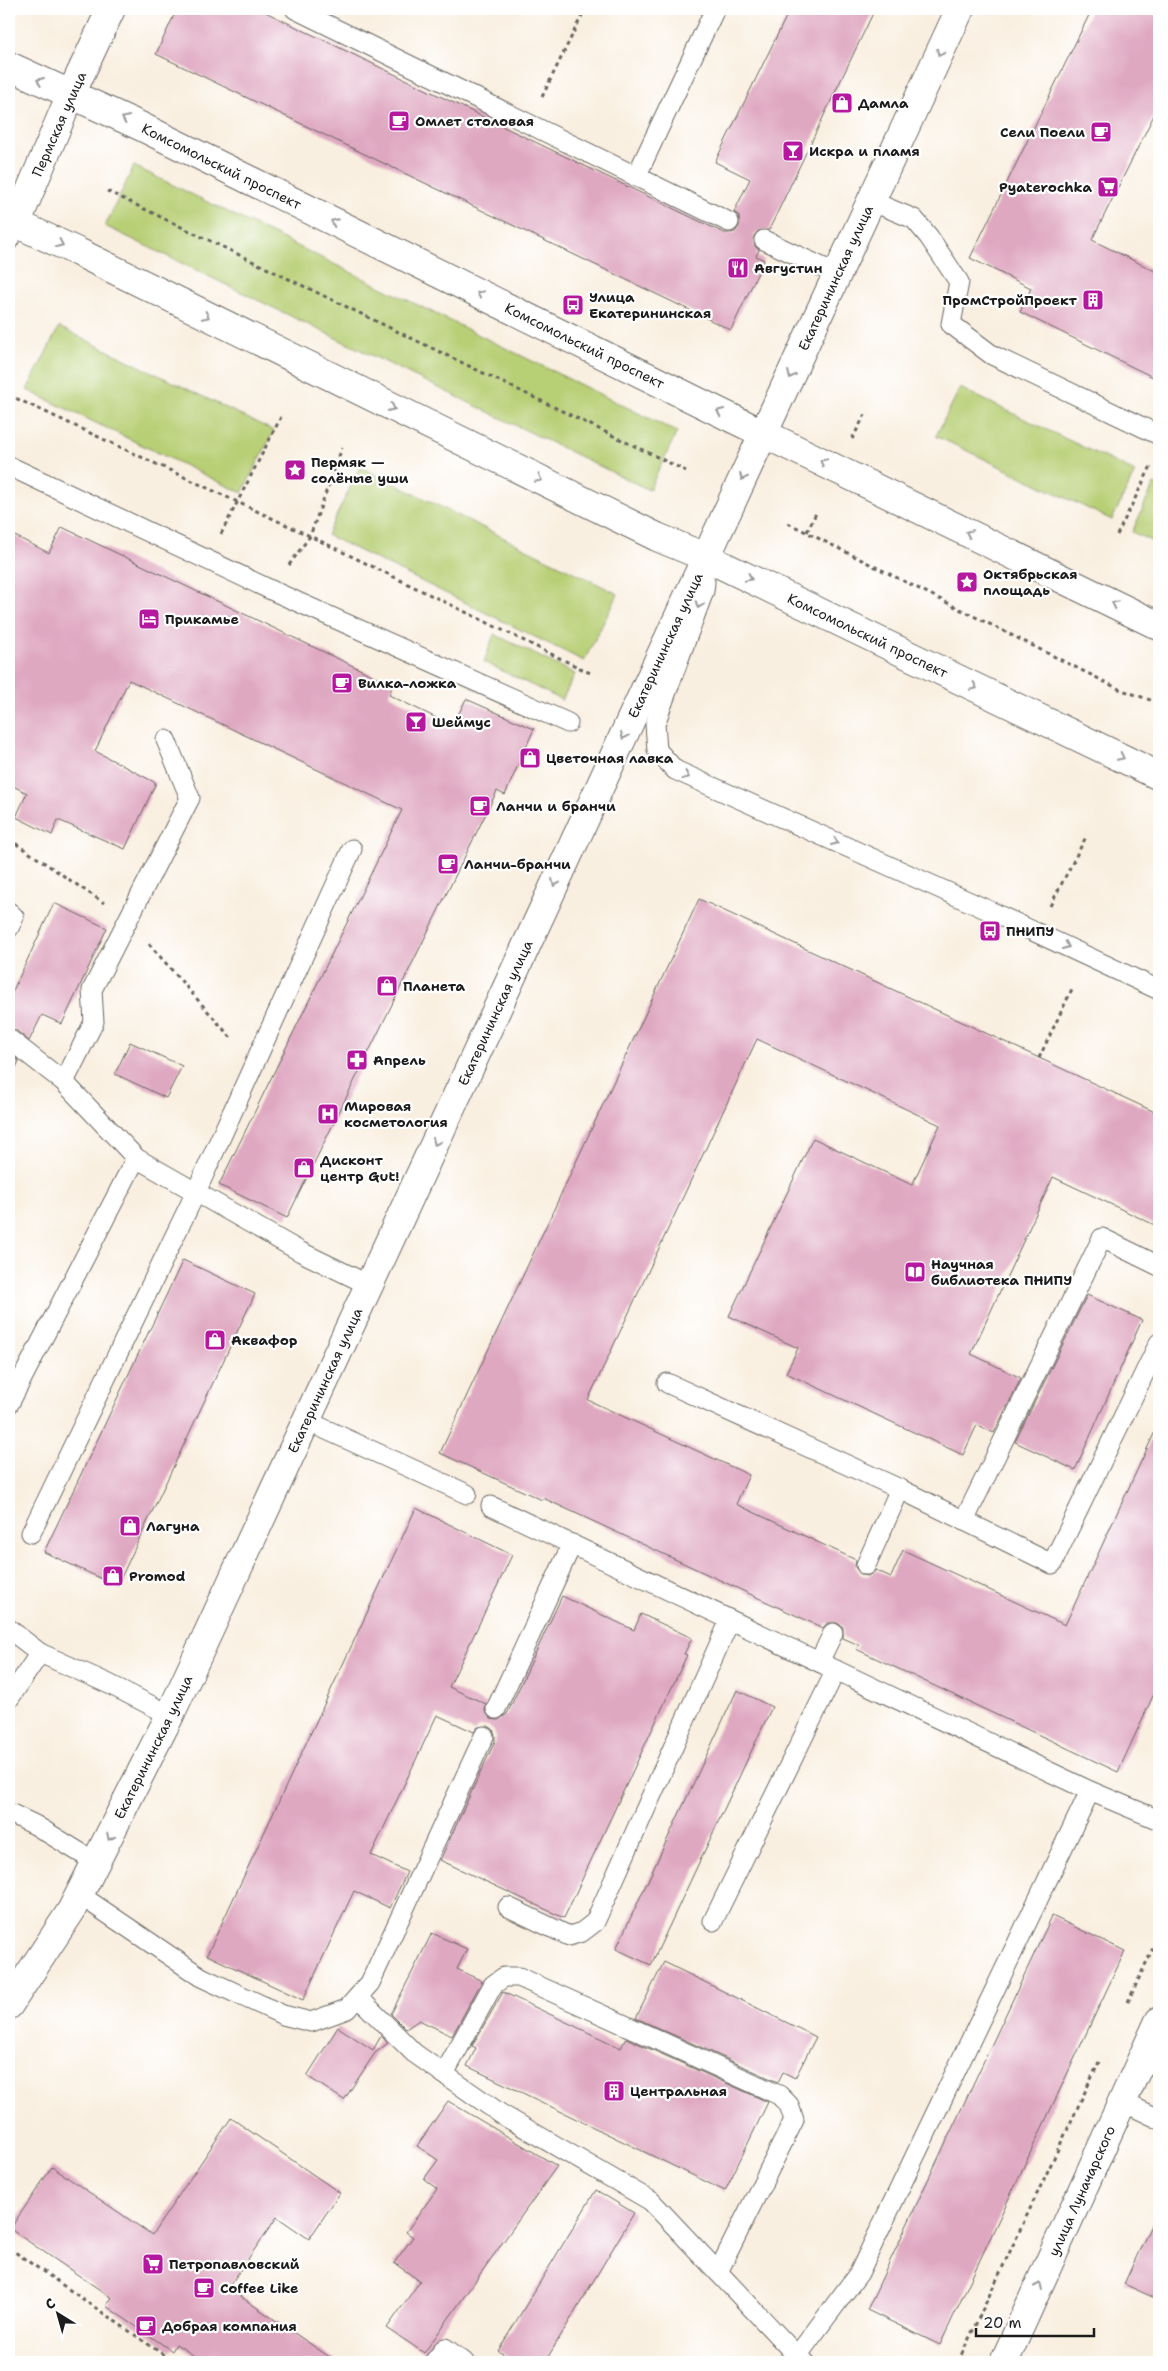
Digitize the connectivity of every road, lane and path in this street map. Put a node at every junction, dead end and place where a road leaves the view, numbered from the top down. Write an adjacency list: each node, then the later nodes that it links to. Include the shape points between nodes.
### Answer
1 (111, 9): 7 (main road, Пермская улица)
2 (295, 9): 8 (lane)
3 (585, 9): 8 (path)
4 (715, 9): 9 (lane)
5 (960, 9): 11 (main road, Екатерининская улица, one-way to 11)
6 (9, 66): 7 (main road, Комсомольский проспект, one-way to 6)
7 (71, 94): 13 (main road, Пермская улица); 19 (main road, Комсомольский проспект, one-way to 7)
8 (528, 125): 9 (lane)
9 (636, 177): 12 (lane)
10 (107, 191): 24 (path)
11 (871, 201): 15 (main road, Екатерининская улица); 20 (lane, via 914,219 959,282 952,324 992,355)
12 (729, 222)
13 (11, 228): 32 (main road, Комсомольский проспект, one-way to 32, via 78,252)
14 (764, 240): 15 (lane)
15 (837, 274): 19 (main road, Екатерининская улица, one-way to 19)
16 (9, 395): 26 (path)
17 (866, 413): 21 (path)
18 (281, 417): 26 (path)
19 (764, 433): 32 (main road, Екатерининская улица, one-way to 32); 35 (main road, Комсомольский проспект, one-way to 19)
20 (1159, 435)
21 (850, 442)
22 (342, 448): 31 (path)
23 (9, 466): 33 (lane)
24 (686, 471)
25 (1146, 477): 30 (path)
26 (238, 502): 31 (path); 33 (path)
27 (816, 513): 29 (path)
28 (788, 523): 29 (path)
29 (807, 532): 37 (path, via 1119,689)
30 (1117, 535)
31 (310, 536): 34 (path); 36 (path)
32 (705, 557): 40 (main road, Комсомольский проспект, one-way to 40); 45 (lane, one-way to 45, via 704,591 655,724 657,750 669,764 675,770); 54 (main road, Екатерининская улица, one-way to 54)
33 (208, 561): 34 (lane)
34 (270, 590): 38 (lane)
35 (1159, 626)
36 (590, 673)
37 (1159, 703)
38 (568, 723)
39 (166, 740): 50 (lane, via 190,798 92,990 94,1022)
40 (1159, 776)
41 (1087, 835): 45 (path)
42 (352, 849): 52 (lane)
43 (9, 912): 44 (lane, via 14,917)
44 (9, 928)
45 (1038, 933): 47 (lane, one-way to 47)
46 (1072, 989): 49 (path)
47 (1159, 990)
48 (9, 1039): 50 (lane)
49 (1039, 1058)
50 (64, 1082): 51 (lane)
51 (136, 1158): 52 (lane); 57 (lane)
52 (196, 1192): 54 (lane, via 301,1252); 63 (lane)
53 (1159, 1266): 62 (lane, via 1102,1238)
54 (369, 1285): 58 (main road, Екатерининская улица)
55 (1159, 1343): 62 (lane, via 1052,1564)
56 (667, 1383): 59 (lane)
57 (9, 1404)
58 (307, 1420): 60 (lane); 74 (main road, Екатерининская улица)
59 (900, 1489): 62 (lane); 65 (lane)
60 (467, 1494)
61 (491, 1506): 64 (lane)
62 (964, 1521)
63 (30, 1533)
64 (572, 1544): 66 (lane); 73 (lane)
65 (866, 1565)
66 (730, 1620): 70 (lane); 81 (lane, via 595,1922 582,1932 569,1936)
67 (9, 1629): 69 (lane)
68 (833, 1633): 70 (lane)
69 (40, 1653): 72 (lane); 74 (lane)
70 (819, 1662): 71 (lane)
71 (836, 1670): 76 (lane); 82 (lane)
72 (9, 1699)
73 (496, 1709)
74 (170, 1715): 79 (main road, Екатерининская улица, one-way to 79)
75 (484, 1736): 84 (lane, via 370,1982)
76 (1090, 1791): 78 (lane); 95 (lane, via 858,2273)
77 (10, 1814): 79 (lane, via 35,1825)
78 (1159, 1820)
79 (97, 1863): 80 (main road, Екатерининская улица)
80 (80, 1894): 84 (lane, via 201,1977 284,2015 311,2022 347,2009); 85 (main road, Екатерининская улица)
81 (508, 1907)
82 (713, 1921)
83 (1159, 1935): 86 (path)
84 (358, 1997): 90 (lane, via 414,2053)
85 (9, 2005)
86 (1126, 2006)
87 (1159, 2021): 89 (main road, улица Луначарского)
88 (1101, 2059): 99 (path)
89 (1150, 2063): 91 (main road, улица Луначарского)
90 (444, 2074): 94 (lane, via 501,2114 651,2201); 94 (lane, via 493,1985 504,1976 519,1977 779,2095 789,2106 794,2120)
91 (1123, 2102): 92 (lane); 100 (main road, улица Луначарского, one-way to 91)
92 (1159, 2119)
93 (9, 2248): 96 (path)
94 (718, 2272): 95 (lane)
95 (798, 2360)
96 (174, 2362)
97 (434, 2362): 98 (lane, via 445,2348)
98 (464, 2362)
99 (958, 2362)
100 (1004, 2362)

